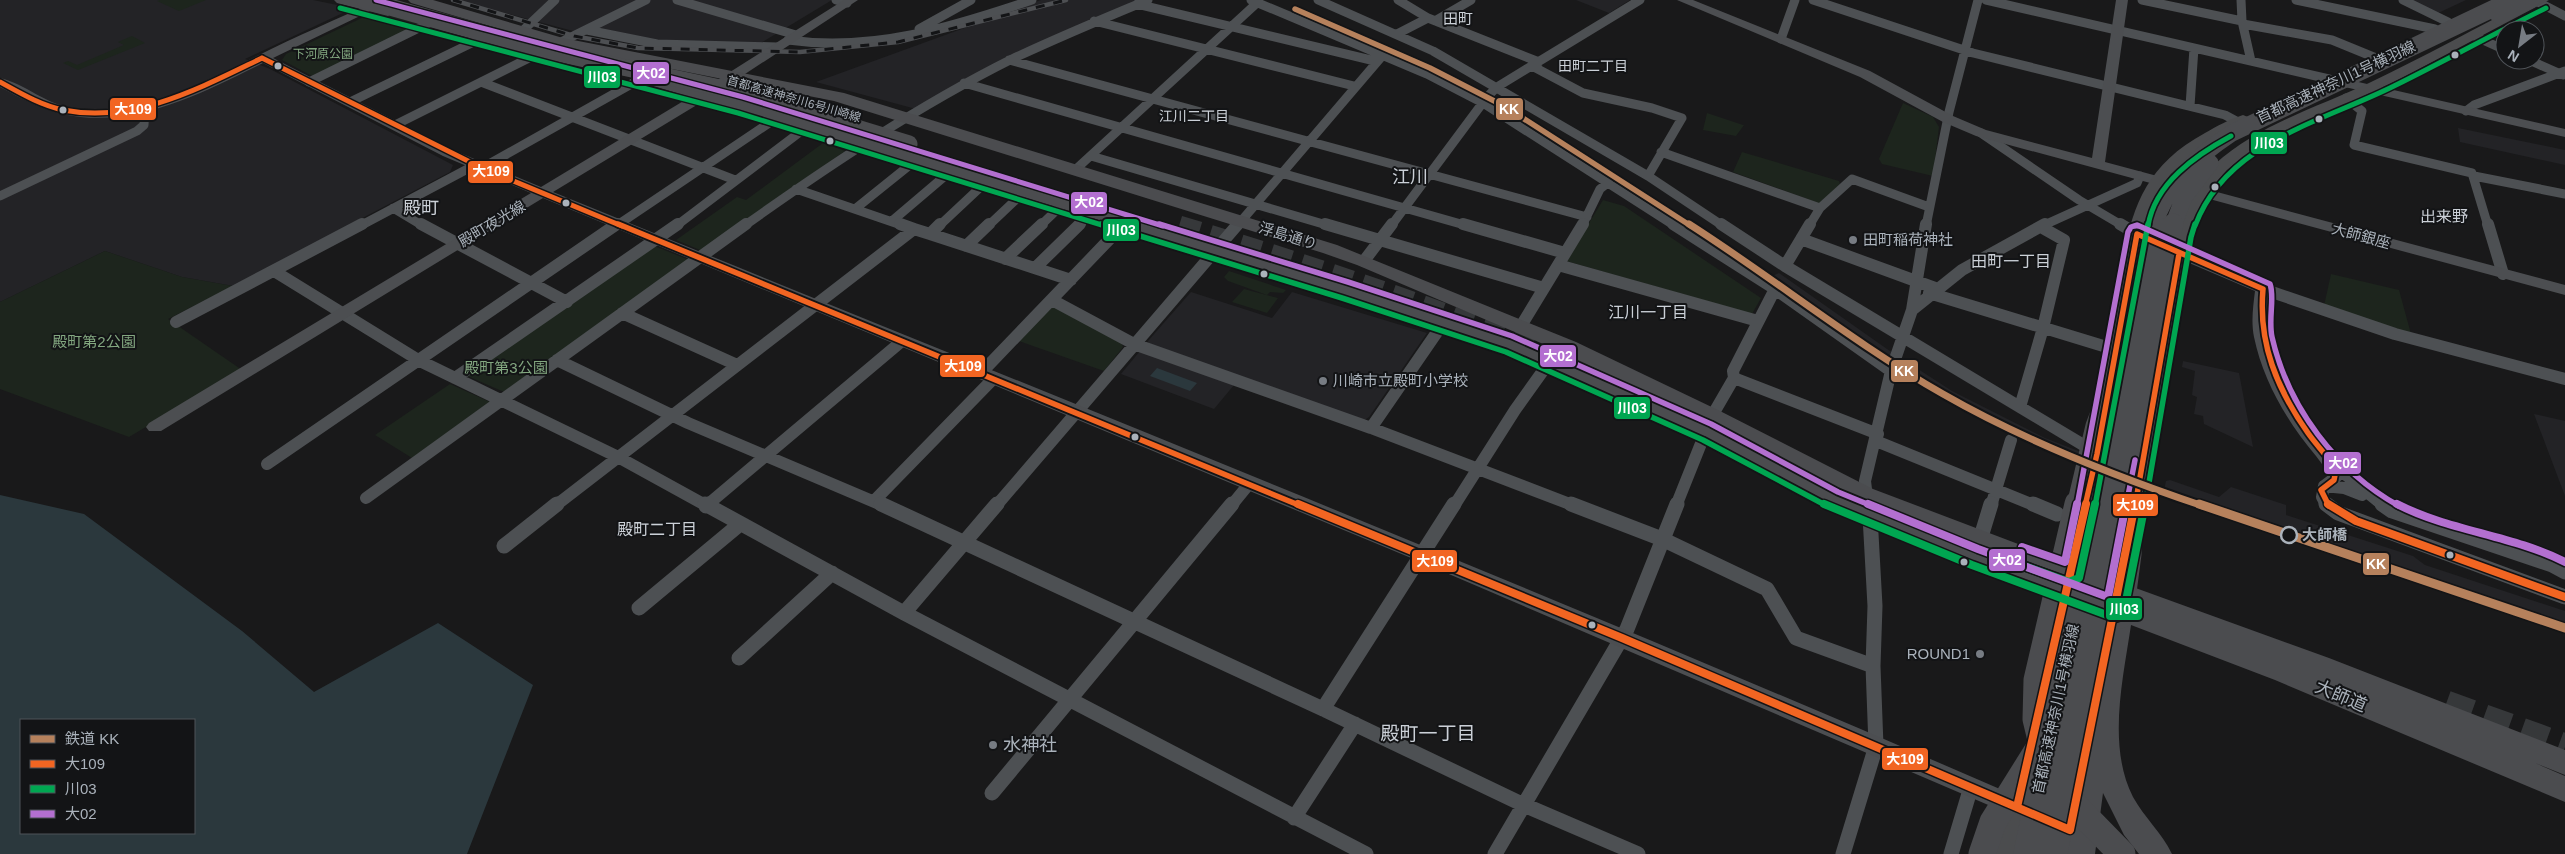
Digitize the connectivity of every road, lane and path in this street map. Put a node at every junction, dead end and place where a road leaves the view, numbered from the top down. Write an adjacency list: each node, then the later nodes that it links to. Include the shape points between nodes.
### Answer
1 (342, 0): 29 (highway, 浮島通り)
2 (395, 0): 29 (highway, 首都高速神奈川6号川崎線, bridge, via 520,36 711,76 788,96 1183,222 777,102 542,50)
3 (416, 0): 41 (highway, 浮島通り)
4 (555, 0): 41 (street)
5 (646, 0): 39 (street)
6 (677, 0): 46 (street)
7 (971, 0): 43 (street)
8 (1032, 0): 43 (street, via 959,24)
9 (1148, 0): 30 (street)
10 (1318, 0): 42 (street)
11 (1398, 0): 32 (street)
12 (1471, 0): 32 (street)
13 (1640, 0): 61 (street)
14 (1683, 0): 47 (street, 大師銀座)
15 (1795, 0): 47 (street)
16 (1813, 0): 54 (street)
17 (1978, 0): 54 (street)
18 (1986, 0): 40 (street)
19 (2122, 0): 40 (street)
20 (2142, 0): 36 (street)
21 (2241, 0): 36 (street)
22 (2296, 0): 38 (street)
23 (2403, 0): 34 (street)
24 (2495, 0): 34 (main road)
25 (2510, 0): 167 (highway, 首都高速神奈川1号横羽線, bridge, via 2250,123 2195,157 2174,180 2161,202 2149,246)
26 (845, 1): 46 (street, 殿町夜光線)
27 (1254, 1): 37 (street); 57 (street)
28 (2537, 1): 31 (street); 44 (main road); 200 (highway, 首都高速神奈川1号横羽線, bridge, via 2248,137 2197,177 2181,200 2171,228)
29 (375, 2): 35 (highway, 浮島通り); 56 (street)
30 (1137, 4): 33 (street); 37 (street)
31 (2565, 16)
32 (1432, 20): 42 (street); 61 (street)
33 (1094, 21): 53 (street); 59 (street)
34 (2448, 22): 38 (main road); 44 (street)
35 (429, 23): 45 (highway, 浮島通り); 68 (street)
36 (2243, 23): 58 (street, via 2332,40); 60 (street)
37 (1230, 26): 53 (street); 57 (street)
38 (2434, 29): 58 (main road)
39 (587, 30): 48 (street); 51 (street, via 617,40 643,43)
40 (2117, 30): 52 (street); 72 (street)
41 (522, 32): 48 (highway, 浮島通り); 49 (street)
42 (1397, 34): 73 (street)
43 (906, 35): 46 (street, via 840,44 803,44)
44 (2474, 36): 50 (street); 74 (main road)
45 (482, 38): 49 (highway, 浮島通り); 78 (street)
46 (792, 38): 51 (street, 殿町夜光線)
47 (1781, 39): 86 (street, 大師銀座, via 1865,74)
48 (561, 42): 64 (highway, 浮島通り)
49 (507, 44): 55 (highway, 浮島通り)
50 (2495, 45)
51 (777, 47): 64 (street, 殿町夜光線)
52 (2194, 48): 60 (street); 80 (street)
53 (1206, 49): 71 (street); 76 (street)
54 (1965, 50): 72 (street); 86 (street)
55 (539, 53): 65 (highway, 浮島通り); 69 (street)
56 (262, 58): 68 (street); 81 (street, via 190,92)
57 (1379, 58): 71 (street); 79 (street, via 1427,74)
58 (2376, 58): 66 (main road)
59 (1009, 60): 70 (street); 76 (street)
60 (2251, 61): 66 (street)
61 (1536, 64): 73 (street); 96 (street, via 1583,93 1682,118)
62 (2545, 66): 63 (street)
63 (2563, 73): 82 (street, via 2474,105)
64 (735, 75): 75 (street, 殿町夜光線); 85 (highway, 浮島通り, via 813,91)
65 (642, 78): 75 (highway, 浮島通り); 83 (street)
66 (2329, 79): 74 (street); 87 (main road)
67 (0, 82): 81 (street, via 73,112 104,113)
68 (308, 82): 78 (street)
69 (481, 82): 83 (street); 88 (street)
70 (964, 83): 85 (street); 90 (street)
71 (1354, 86): 94 (street)
72 (2110, 86): 80 (street); 99 (street)
73 (1497, 87): 79 (street); 106 (street)
74 (2370, 88): 77 (main road); 82 (street)
75 (705, 94): 84 (highway, 浮島通り); 93 (street, 殿町夜光線)
76 (1152, 98): 90 (street); 94 (street)
77 (2346, 98): 108 (street, via 2362,112 2354,145); 115 (main road, via 2241,152 2221,167)
78 (350, 102): 88 (street)
79 (1483, 103): 105 (street); 112 (street)
80 (2190, 106): 87 (street, via 2225,115)
81 (145, 107): 118 (street, via 144,125 137,131)
82 (2466, 111): 92 (street)
83 (572, 117): 93 (street); 100 (street)
84 (778, 117): 89 (highway, 浮島通り); 101 (street)
85 (906, 118): 95 (street); 103 (highway, 浮島通り)
86 (1948, 119): 91 (street, 大師銀座); 122 (street)
87 (2238, 122): 111 (main road, via 2192,148)
88 (395, 125): 100 (street)
89 (808, 126): 95 (highway, 浮島通り); 109 (street)
90 (1121, 128): 97 (street); 104 (street)
91 (1981, 133): 99 (street, 大師銀座); 121 (street)
92 (2565, 133)
93 (630, 140): 101 (street); 116 (street, 殿町夜光線)
94 (1309, 140): 104 (street); 105 (street)
95 (864, 144): 98 (highway, 浮島通り); 113 (street)
96 (1661, 152): 106 (street); 125 (street)
97 (1091, 156): 103 (street); 120 (street)
98 (916, 160): 102 (highway, 浮島通り); 126 (street)
99 (2098, 165): 107 (street, 大師銀座)
100 (479, 166): 116 (street); 123 (street)
101 (703, 168): 109 (street); 132 (street)
102 (952, 170): 110 (highway, 浮島通り); 129 (street)
103 (1075, 170): 131 (highway, 浮島通り)
104 (1281, 173): 120 (street); 124 (street)
105 (1431, 173): 124 (street); 128 (street)
106 (1648, 176): 149 (street)
107 (2140, 176): 111 (street, 大師銀座); 121 (street, via 2137,183)
108 (2474, 176): 117 (street); 152 (street)
109 (734, 180): 138 (street)
110 (986, 181): 114 (highway, 浮島通り); 135 (street)
111 (2157, 181): 115 (street, 大師銀座); 136 (main road, via 2141,216)
112 (1609, 182): 128 (street, via 1600,189); 158 (street)
113 (796, 189): 126 (street); 145 (street)
114 (1024, 192): 119 (highway, 浮島通り); 141 (street)
115 (2199, 192): 144 (main road, via 2184,227); 152 (street, 大師銀座)
116 (544, 193): 132 (street); 140 (street, 殿町夜光線)
117 (2565, 194)
118 (0, 196)
119 (1063, 204): 127 (highway, 浮島通り); 146 (street)
120 (1255, 204): 131 (street); 139 (street)
121 (2089, 206): 133 (street); 136 (street)
122 (1929, 207): 125 (street, via 1852,178); 154 (street)
123 (393, 208): 140 (street); 151 (street)
124 (1405, 208): 139 (street); 143 (street)
125 (1820, 208): 137 (street)
126 (855, 209): 129 (street)
127 (1092, 212): 130 (highway, 浮島通り); 150 (street)
128 (1587, 217): 143 (street)
129 (892, 221): 134 (street)
130 (1126, 222): 142 (highway, 浮島通り); 153 (street)
131 (1240, 222): 142 (street); 147 (highway, 浮島通り)
132 (619, 224): 138 (street); 155 (street)
133 (2041, 227): 159 (street, via 1957,271); 172 (street, via 2064,240)
134 (914, 228): 135 (street); 163 (street)
135 (930, 234): 141 (street)
136 (2137, 234): 144 (street); 177 (main road)
137 (1801, 239): 149 (street); 154 (street)
138 (657, 240): 145 (street); 162 (street)
139 (1381, 241): 147 (street); 156 (street)
140 (457, 245): 155 (street); 165 (street, 殿町夜光線)
141 (966, 246): 146 (street)
142 (1216, 250): 170 (highway, 浮島通り); 175 (street)
143 (1565, 254): 148 (street)
144 (2178, 254): 157 (street); 181 (main road)
145 (699, 257): 163 (street); 166 (street)
146 (1006, 259): 150 (street)
147 (1364, 261): 171 (highway, 浮島通り)
148 (1558, 265): 156 (street); 168 (street)
149 (1784, 266): 173 (street)
150 (1035, 268): 153 (street)
151 (274, 271): 165 (street); 169 (street)
152 (2504, 274): 160 (street, 大師銀座)
153 (1071, 280): 161 (street)
154 (1916, 281): 159 (street); 164 (street)
155 (531, 282): 162 (street); 180 (street)
156 (1544, 288): 171 (street)
157 (2264, 289): 187 (street, via 2395,334); 202 (street, via 2260,308 2261,331 2283,393 2307,433)
158 (1775, 290): 168 (street); 183 (street)
159 (1932, 290): 164 (street); 172 (street)
160 (2565, 290)
161 (1052, 300): 175 (street); 184 (street)
162 (567, 302): 185 (street)
163 (814, 304): 174 (street); 182 (street)
164 (1912, 310): 173 (street)
165 (342, 313): 180 (street); 193 (street, 殿町夜光線)
166 (622, 313): 178 (street); 182 (street)
167 (2136, 319): 234 (highway, 首都高速神奈川1号横羽線, bridge); 254 (highway, bridge, via 2096,426 2034,697 2037,732 2051,769 2077,808)
168 (1758, 320): 186 (street, via 1733,371)
169 (176, 322)
170 (1444, 322): 179 (highway, 浮島通り); 194 (street)
171 (1521, 326): 176 (highway, 浮島通り)
172 (2043, 328): 177 (street); 189 (street)
173 (1901, 336): 183 (street); 189 (street)
174 (902, 341): 184 (street); 198 (street)
175 (1134, 344): 190 (street); 194 (street)
176 (1569, 346): 179 (street); 192 (highway, 浮島通り)
177 (2116, 350): 181 (street); 197 (main road)
178 (557, 360): 188 (street); 191 (street)
179 (1550, 360): 192 (highway, 浮島通り); 203 (street)
180 (420, 361): 185 (street); 201 (street)
181 (2160, 364): 223 (main road)
182 (737, 365): 191 (street)
183 (1891, 371): 195 (street)
184 (987, 376): 190 (street); 208 (street)
185 (455, 378): 188 (street)
186 (1734, 378): 192 (street); 195 (street)
187 (2565, 379)
188 (500, 400): 199 (street); 207 (street)
189 (2020, 407): 197 (street)
190 (1077, 412): 204 (street); 216 (street)
191 (670, 415): 198 (street); 199 (street)
192 (1710, 424): 209 (highway, 浮島通り, via 1834,500); 214 (street)
193 (155, 427)
194 (1370, 428): 203 (street)
195 (1877, 438): 206 (street); 209 (street, via 1865,481)
196 (2011, 440): 206 (street)
197 (2097, 454): 221 (main road)
198 (766, 456): 208 (street); 210 (street)
199 (618, 457): 210 (street); 217 (street)
200 (2128, 460): 253 (highway, 首都高速神奈川1号横羽線, bridge); 255 (highway, bridge, via 2128,554 2105,708 2105,741 2111,779 2119,797 2138,831)
201 (267, 464)
202 (2334, 465): 205 (street, via 2336,477); 211 (street)
203 (1477, 469): 214 (street); 218 (street)
204 (1249, 484): 218 (street); 226 (street)
205 (2324, 486): 211 (street, via 2344,488); 222 (street, via 2322,497 2326,505 2347,517)
206 (1996, 490): 212 (street); 215 (street)
207 (366, 498)
208 (874, 501): 216 (street)
209 (1867, 505): 215 (highway, 浮島通り); 221 (highway, 浮島通り); 230 (street, via 1875,606)
210 (706, 506): 213 (street)
211 (2382, 506): 219 (street)
212 (2057, 514)
213 (740, 524): 220 (street); 224 (street)
214 (1662, 539): 227 (street); 230 (street, via 1767,589 1796,638)
215 (1980, 540): 221 (highway, 浮島通り)
216 (964, 543): 225 (street); 226 (street)
217 (504, 546)
218 (1424, 555): 227 (street); 232 (street)
219 (2565, 572)
220 (832, 573): 225 (street); 229 (street)
221 (2069, 583): 223 (highway, 浮島通り); 241 (main road)
222 (2565, 597)
223 (2117, 600): 228 (main road); 236 (highway, 大師道, via 2320,666); 238 (highway, 大師道)
224 (639, 608)
225 (904, 612): 231 (street)
226 (1135, 621): 231 (street); 232 (street)
227 (1622, 638): 235 (street); 240 (street)
228 (2107, 646): 243 (main road); 243 (highway, via 2091,779)
229 (739, 658)
230 (1873, 666): 235 (street)
231 (1070, 698): 239 (street); 242 (street)
232 (1323, 709): 233 (street)
233 (1354, 724): 240 (street); 242 (street)
234 (2053, 726): 250 (highway, bridge, via 1998,814); 252 (highway, 首都高速神奈川1号横羽線, bridge)
235 (1876, 746): 237 (street); 247 (street)
236 (2565, 763)
237 (1971, 786): 241 (street); 248 (street)
238 (2565, 789)
239 (992, 793)
240 (1524, 805): 245 (street); 246 (street)
241 (2017, 807): 243 (street); 249 (highway, via 1990,814 1982,822 1975,833); 251 (main road)
242 (1294, 818): 244 (street)
243 (2072, 846)
244 (1366, 854)
245 (1495, 854)
246 (1638, 854)
247 (1843, 854)
248 (1951, 854)
249 (1970, 854)
250 (1982, 854)
251 (2006, 854)
252 (2027, 854)
253 (2054, 854)
254 (2122, 854)
255 (2157, 854)

